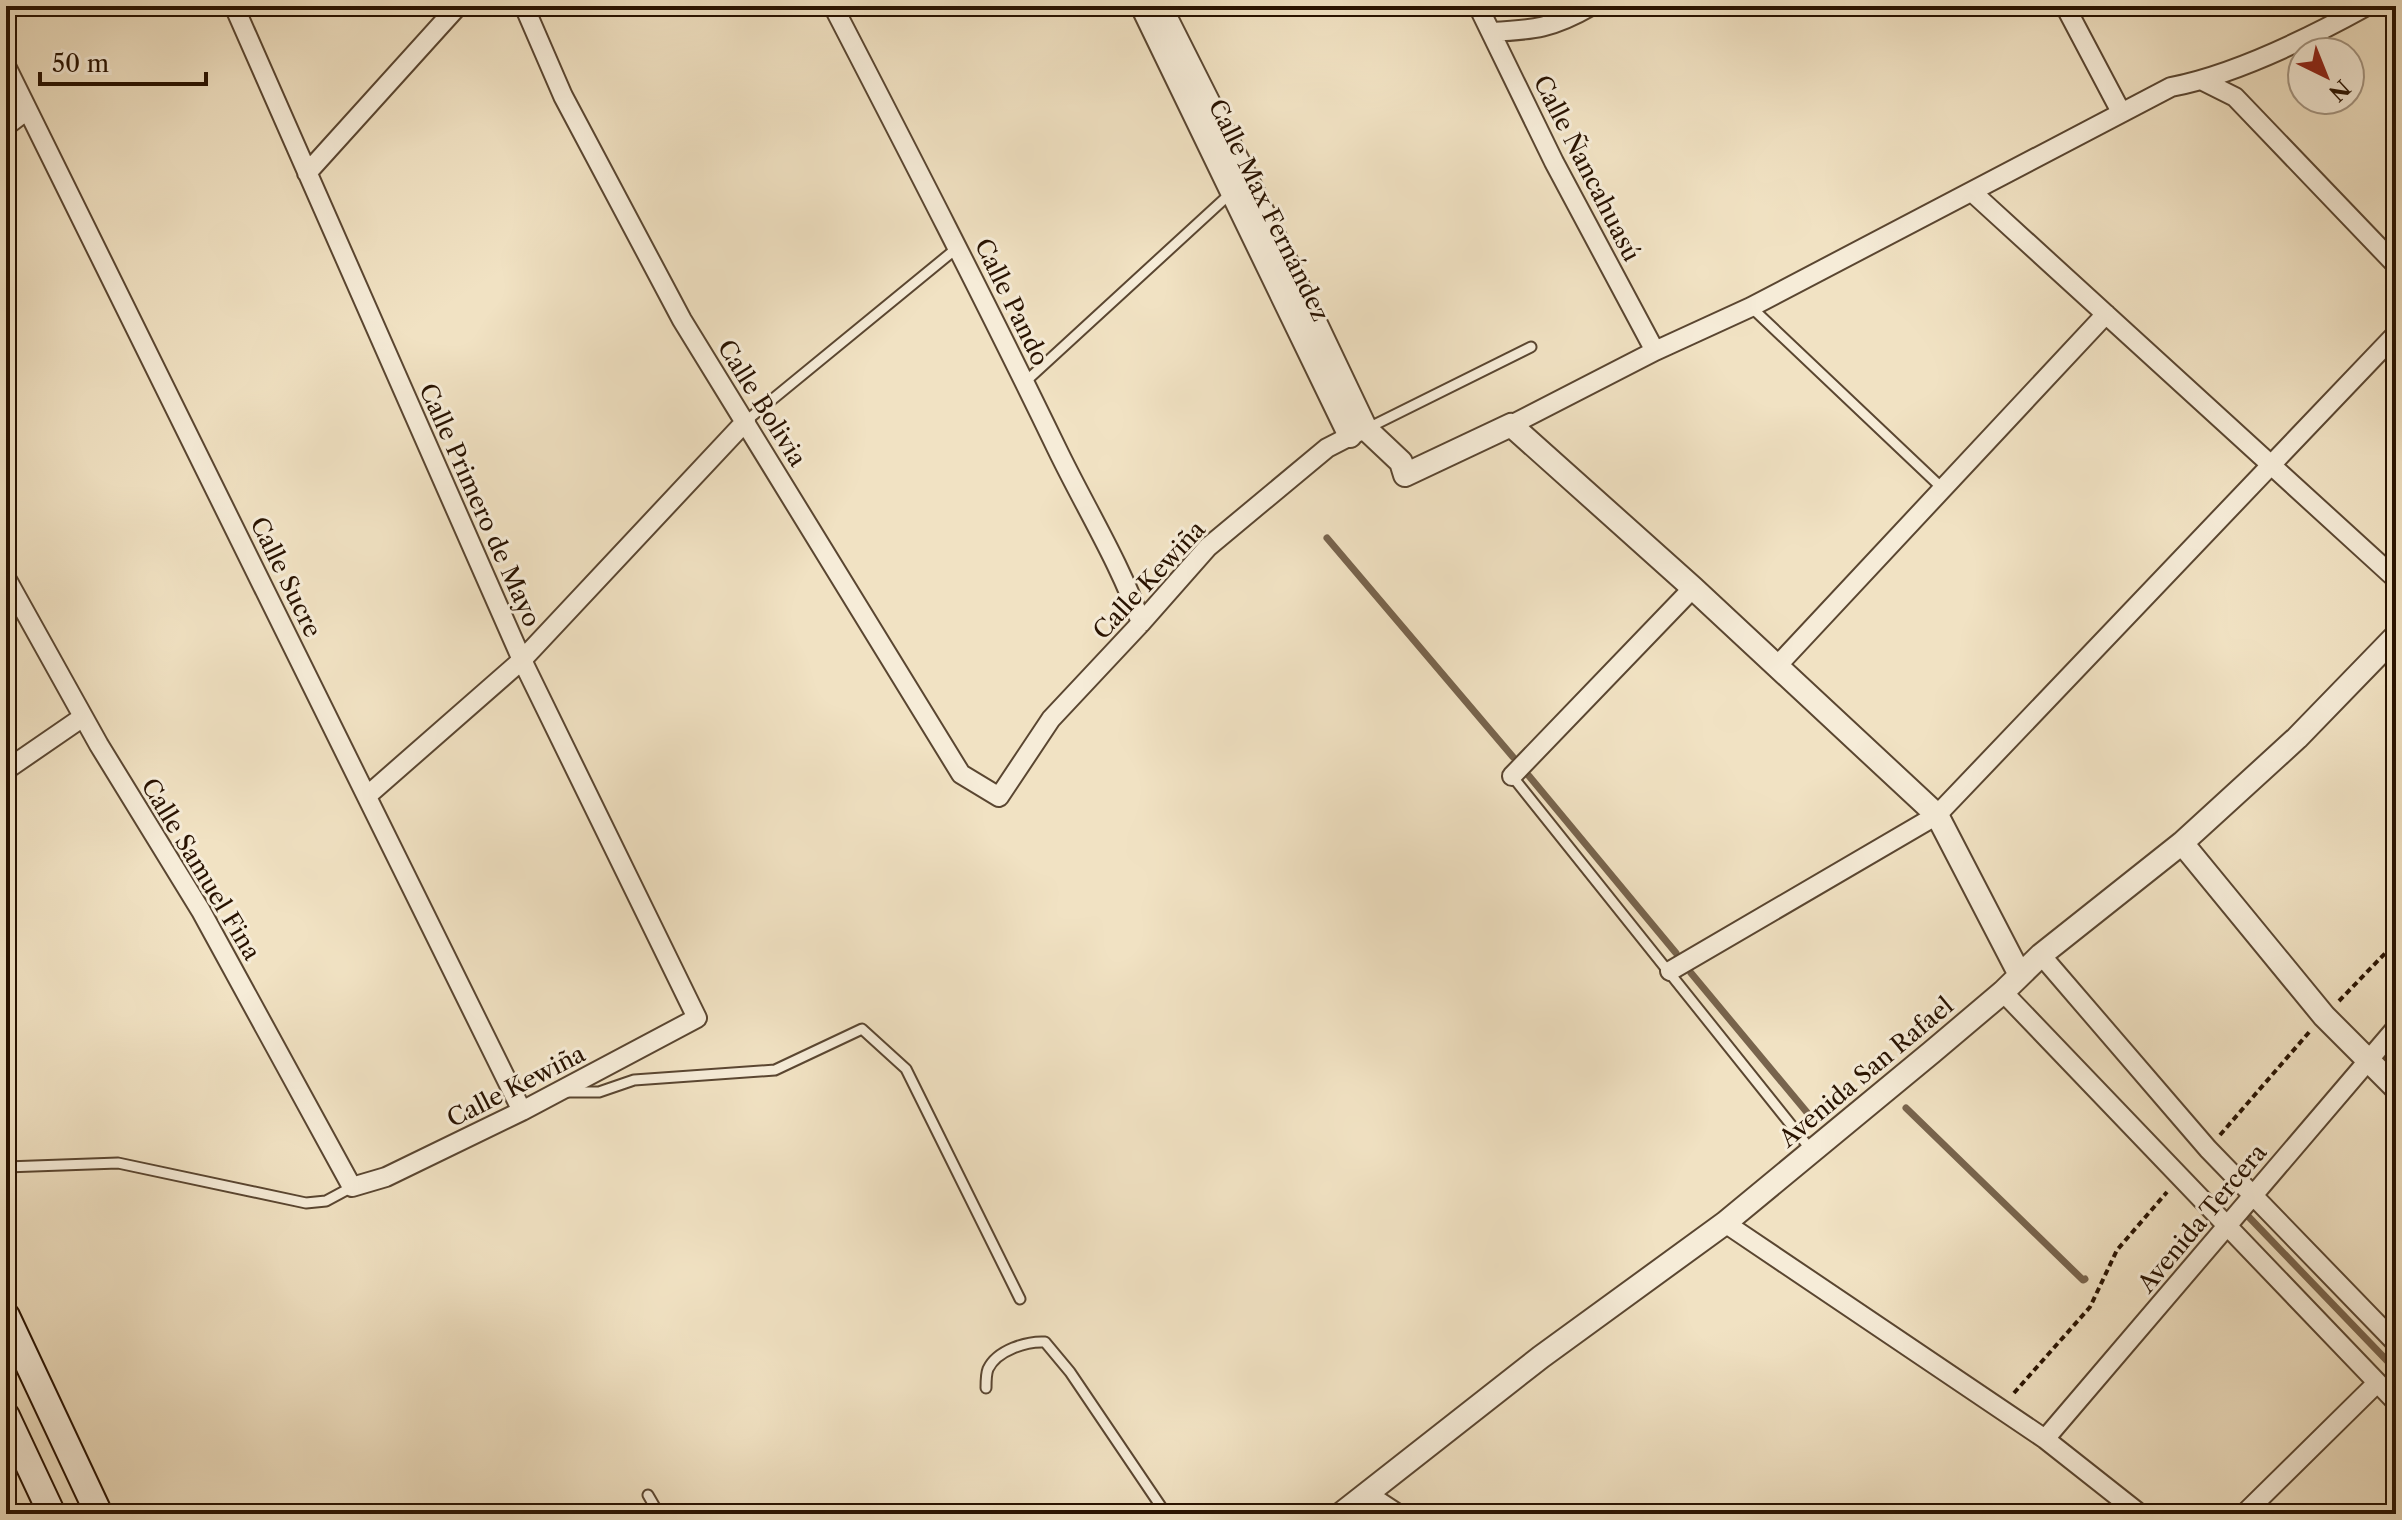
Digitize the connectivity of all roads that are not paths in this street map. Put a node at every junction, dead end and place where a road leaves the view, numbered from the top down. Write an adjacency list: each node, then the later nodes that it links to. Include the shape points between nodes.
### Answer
1 (234, 6): 16 (street, Calle Primero de Mayo)
2 (458, 6): 16 (street)
3 (524, 6): 27 (street, Calle Bolivia, via 563,96 629,223)
4 (833, 6): 19 (street, Calle Pando)
5 (1478, 6): 10 (street, Calle Ñancahuasú)
6 (1591, 6): 10 (street, via 1538,29)
7 (2065, 6): 14 (street)
8 (2367, 6): 12 (street)
9 (1150, 7): 17 (street, Calle Max Fernández)
10 (1491, 32): 25 (street, Calle Ñancahuasú)
11 (6, 66): 13 (street, Calle Sucre)
12 (2203, 81): 14 (street, via 2171,87); 20 (street, via 2235,97)
13 (27, 110): 15 (street); 42 (street, Calle Sucre)
14 (2121, 112): 18 (street)
15 (6, 126)
16 (307, 173): 37 (street, Calle Primero de Mayo)
17 (1239, 186): 26 (lane); 29 (street, Calle Max Fernández)
18 (1972, 192): 21 (street); 22 (street)
19 (958, 247): 26 (street, Calle Pando); 27 (lane)
20 (2396, 265)
21 (1751, 307): 25 (street); 31 (lane)
22 (2106, 314): 30 (street); 31 (street)
23 (2396, 334): 30 (street)
24 (1531, 347): 29 (lane)
25 (1655, 351): 28 (street)
26 (1025, 382): 35 (street, Calle Pando, via 1129,587)
27 (746, 421): 37 (street); 43 (street, Calle Bolivia, via 961,774)
28 (1511, 425): 29 (street, via 1405,475 1401,462); 34 (street)
29 (1358, 432): 35 (street, Calle Kewiña, via 1327,448 1208,547)
30 (2273, 466): 33 (street); 44 (street)
31 (1942, 488): 38 (street)
32 (6, 578): 39 (street, Calle Samuel Fina)
33 (2396, 579)
34 (1693, 588): 38 (street); 41 (street)
35 (1141, 623): 43 (street, Calle Kewiña, via 1051,719)
36 (2396, 636): 45 (street, Avenida San Rafael, via 2297,738)
37 (522, 660): 42 (street); 50 (street, Calle Primero de Mayo)
38 (1777, 666): 44 (street)
39 (83, 717): 40 (street); 58 (street, Calle Samuel Fina, via 201,911)
40 (6, 770)
41 (1512, 776): 47 (lane)
42 (368, 795): 55 (street, Calle Sucre)
43 (999, 797)
44 (1937, 815): 47 (street); 48 (street)
45 (2182, 843): 46 (street, Avenida San Rafael); 52 (street, via 2324,1016)
46 (2041, 955): 48 (street, Avenida San Rafael); 59 (street)
47 (1670, 971): 56 (lane)
48 (2020, 975): 49 (street, Avenida San Rafael)
49 (2003, 992): 56 (street, Avenida San Rafael); 61 (street)
50 (697, 1018): 54 (street, Calle Kewiña)
51 (2396, 1028): 52 (street, Avenida Tercera)
52 (2369, 1059): 53 (street); 59 (street, Avenida Tercera)
53 (2396, 1088)
54 (561, 1091): 55 (street, Calle Kewiña); 62 (lane, via 599,1092 634,1080 775,1070 862,1029 906,1069)
55 (522, 1111): 58 (street, Calle Kewiña, via 386,1177)
56 (1812, 1151): 60 (street, Avenida San Rafael)
57 (6, 1167): 58 (lane, via 118,1163 306,1203 326,1201)
58 (352, 1187)
59 (2253, 1196): 61 (street, Avenida Tercera); 64 (street)
60 (1725, 1223): 69 (street); 70 (street, Avenida San Rafael)
61 (2227, 1227): 65 (street); 69 (street, Avenida Tercera)
62 (1020, 1299)
63 (6, 1316): 73 (main road)
64 (2396, 1343)
65 (2377, 1383): 67 (street); 79 (street)
66 (986, 1388): 75 (lane, via 988,1368 999,1358 1015,1347 1045,1342)
67 (2396, 1402)
68 (6, 1416): 72 (main road)
69 (2045, 1439): 78 (street)
70 (1366, 1493): 76 (street, Avenida San Rafael); 77 (street)
71 (648, 1495): 74 (lane)
72 (52, 1514)
73 (99, 1514)
74 (659, 1514)
75 (1166, 1514)
76 (1341, 1514)
77 (1398, 1514)
78 (2140, 1514)
79 (2244, 1514)

